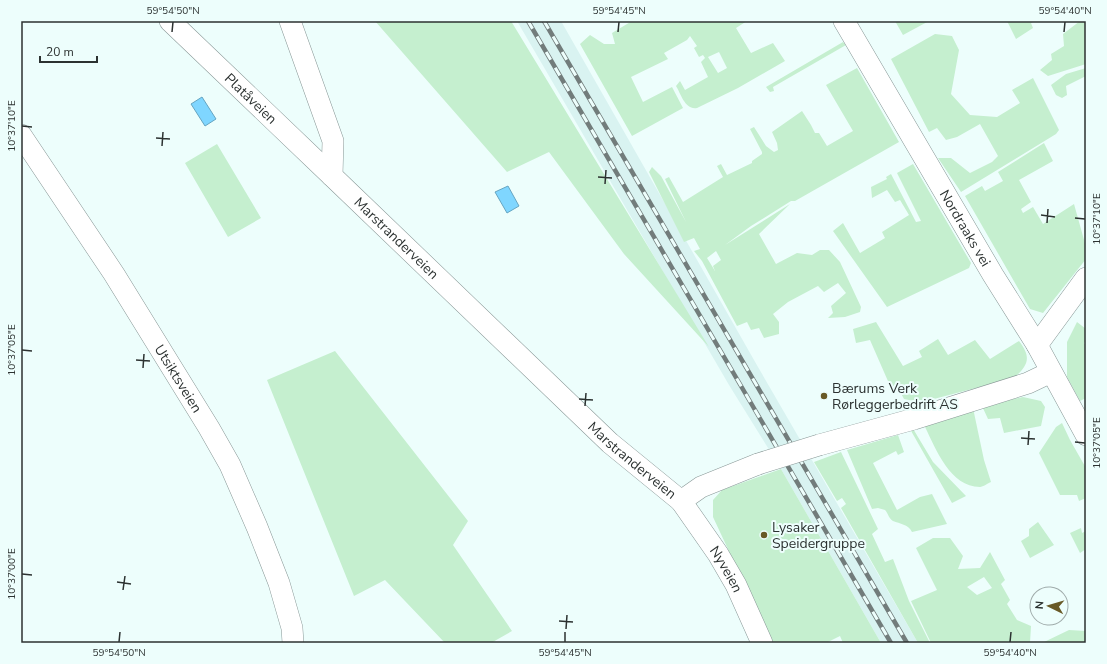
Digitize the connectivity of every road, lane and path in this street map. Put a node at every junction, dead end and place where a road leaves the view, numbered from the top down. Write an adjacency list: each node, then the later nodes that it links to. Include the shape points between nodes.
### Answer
1 (170, 21): 5 (street, Platåveien)
2 (290, 21): 5 (street, via 333,141)
3 (844, 21): 7 (street, Nordraaks vei, via 993,276)
4 (21, 135): 11 (street, Utsiktsveien, via 114,274 230,465 279,583 292,628)
5 (332, 176): 10 (street, Marstranderveien, via 610,443)
6 (1086, 278): 7 (street)
7 (1037, 345): 8 (street, Nordraaks vei)
8 (1051, 372): 9 (street, Nordraaks vei); 10 (street, Marstranderveien, bridge, via 914,419 758,464 701,487)
9 (1086, 435)
10 (682, 501): 12 (street, Nyveien, via 736,585)
11 (293, 643)
12 (762, 643)

